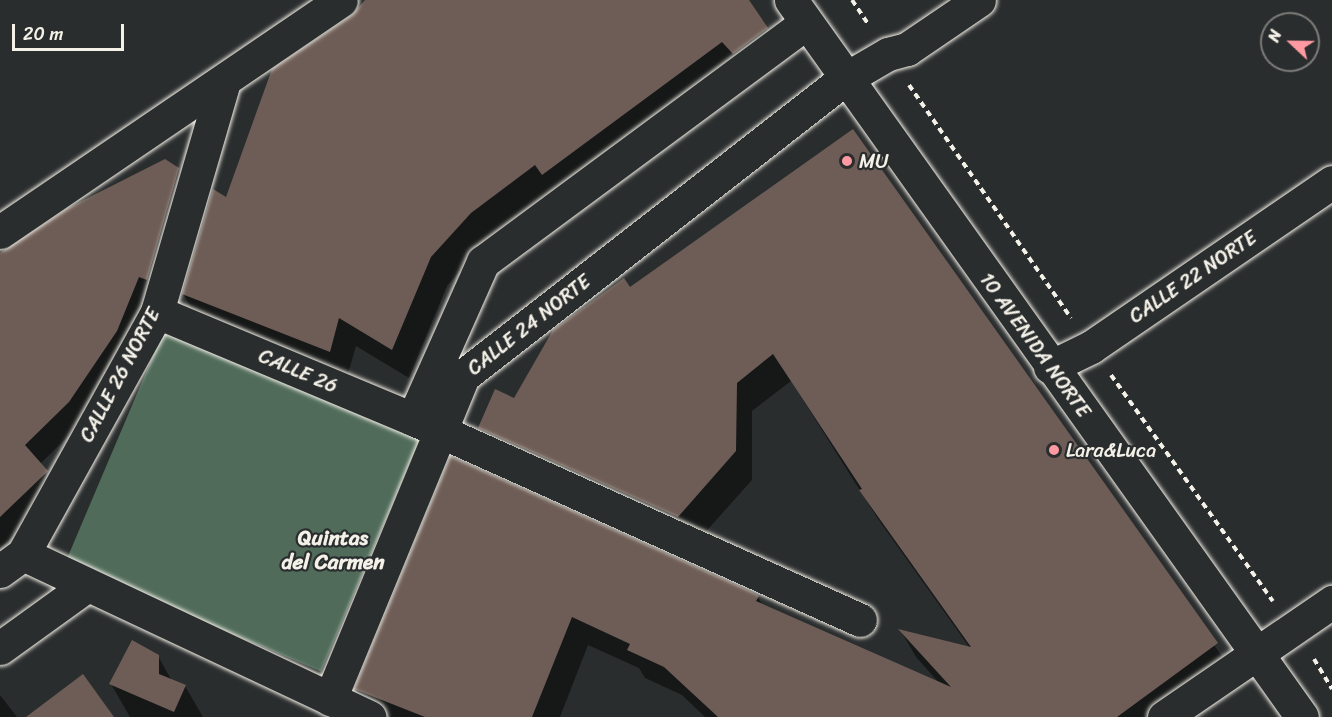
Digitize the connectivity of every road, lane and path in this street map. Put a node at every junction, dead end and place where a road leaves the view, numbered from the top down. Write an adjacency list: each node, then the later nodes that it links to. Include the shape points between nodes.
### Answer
1 (341, 0): 5 (street)
2 (980, 0): 4 (street, CALLE 24 NORTE, via 907,49 888,54)
3 (799, 12): 4 (street, 10 AVENIDA NORTE); 10 (street, CALLE 24 NORTE, via 483,262)
4 (845, 80): 9 (street, 10 AVENIDA NORTE); 10 (street, CALLE 24 NORTE, via 463,376)
5 (224, 82): 7 (street); 8 (street, CALLE 26 NORTE)
6 (1332, 182): 9 (street, CALLE 22 NORTE, via 1091,347)
7 (0, 232)
8 (156, 312): 10 (street, CALLE 26); 11 (street, CALLE 26 NORTE)
9 (1050, 367): 16 (street, 10 AVENIDA NORTE)
10 (427, 425): 14 (street, CALLE 26); 17 (street, CALLE 24 NORTE)
11 (12, 563): 12 (street)
12 (86, 586): 15 (street); 17 (street)
13 (1332, 602): 16 (street)
14 (860, 620)
15 (0, 648)
16 (1258, 653): 19 (street); 20 (street, 10 AVENIDA NORTE)
17 (330, 699): 18 (street)
18 (370, 717)
19 (1164, 717)
20 (1302, 717)

